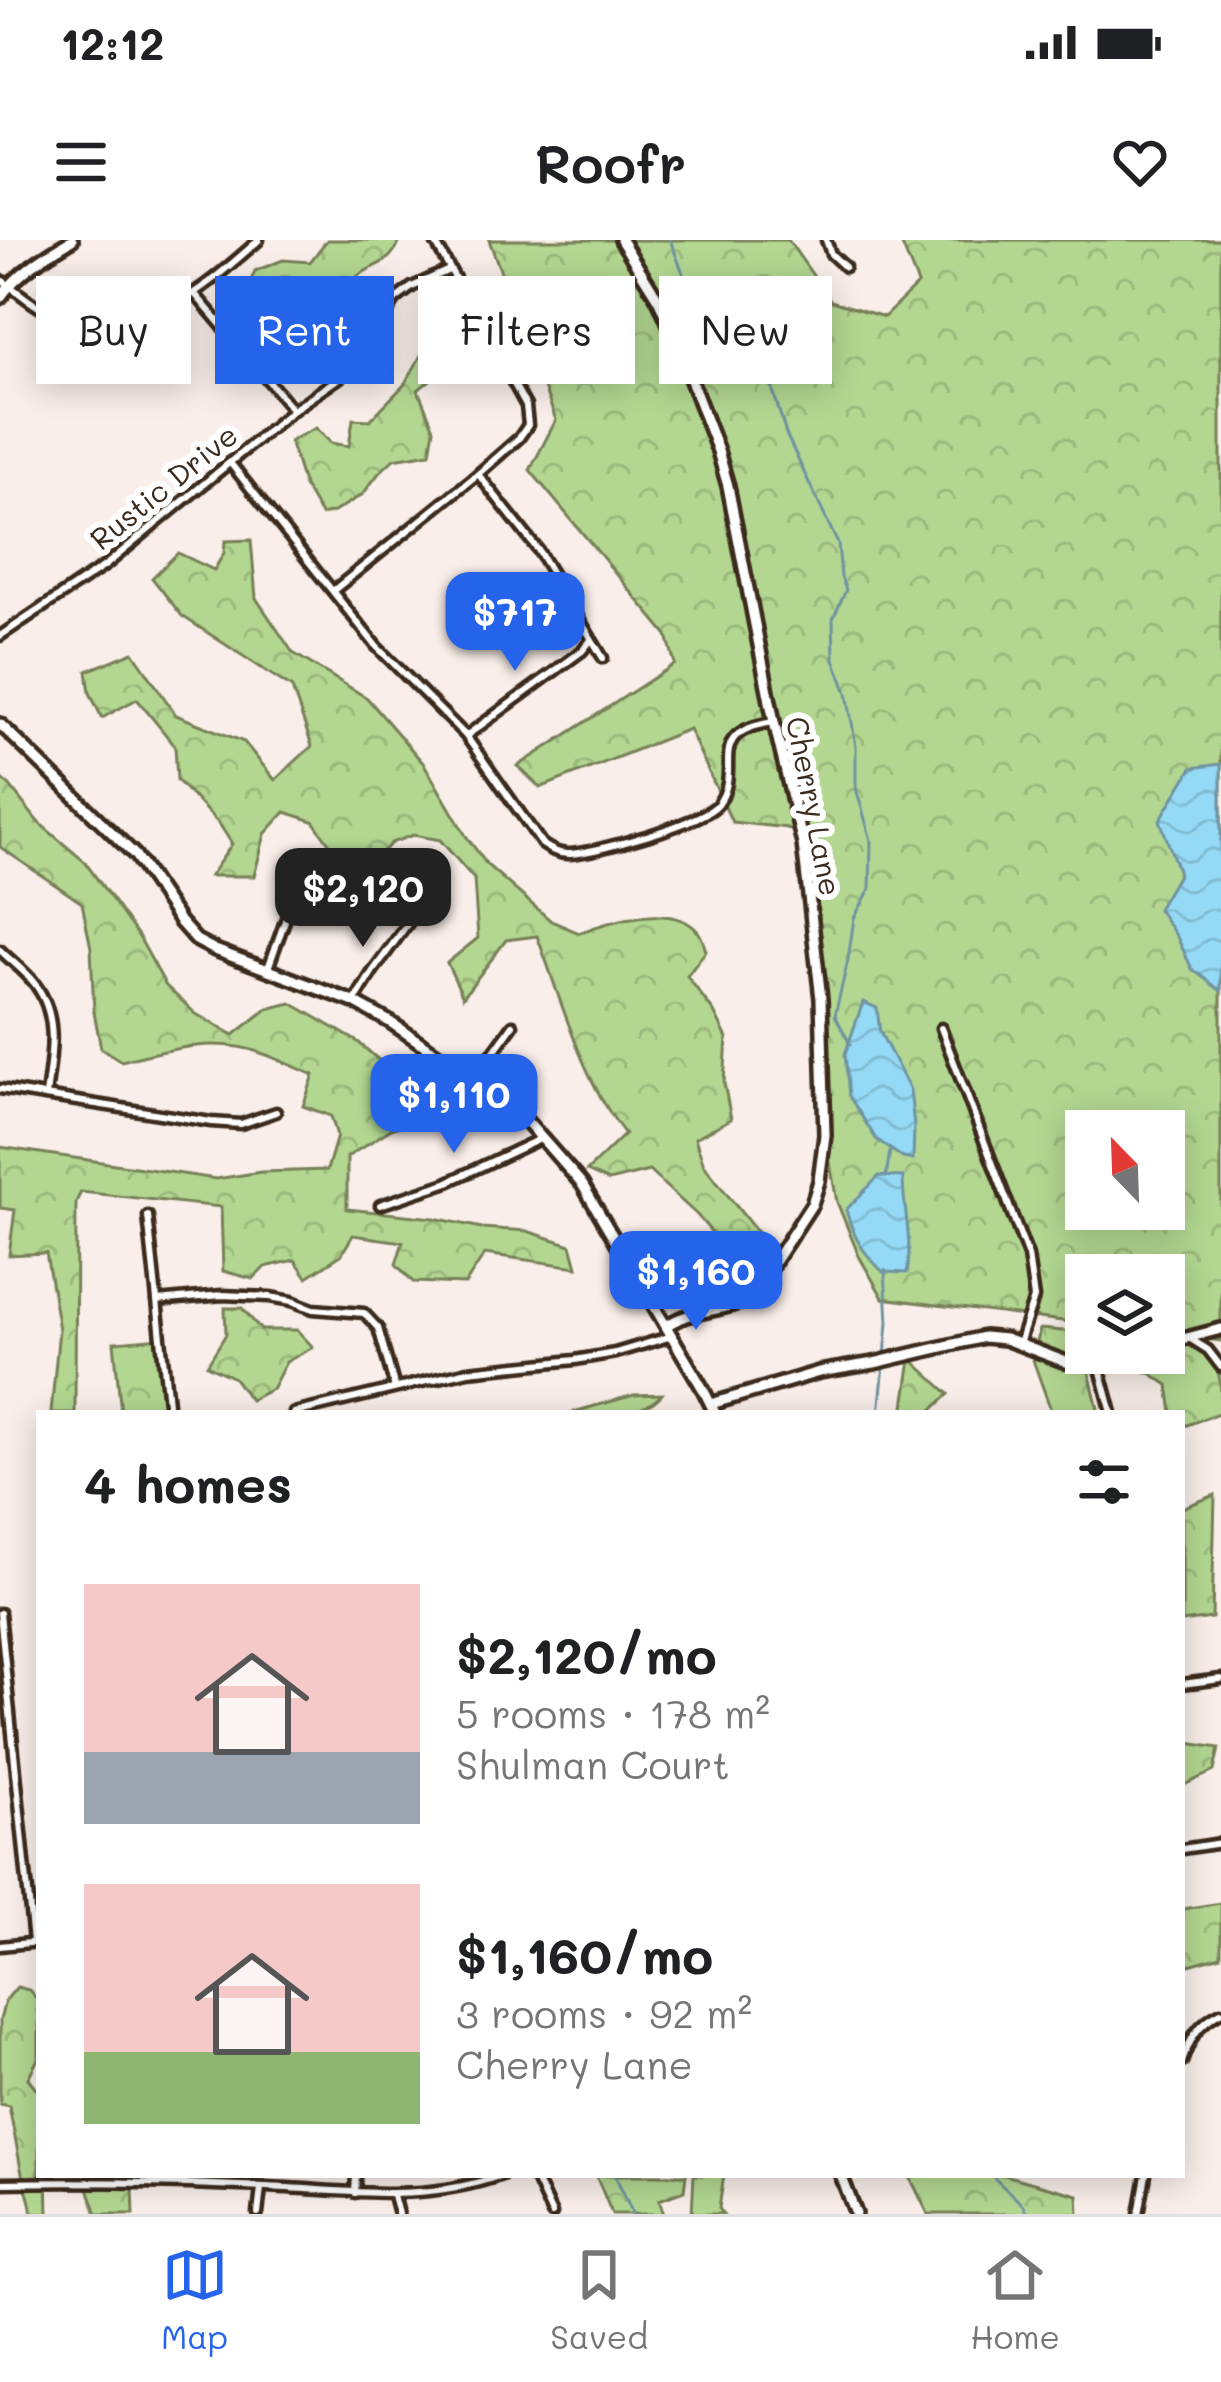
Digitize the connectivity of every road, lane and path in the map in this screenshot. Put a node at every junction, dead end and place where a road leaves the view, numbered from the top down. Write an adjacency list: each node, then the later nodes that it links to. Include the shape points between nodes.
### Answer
1 (72, 240): 8 (street)
2 (259, 240): 9 (street)
3 (434, 240): 7 (street)
4 (621, 240): 18 (street, Cherry Lane, via 658,299 718,451)
5 (826, 240): 6 (street)
6 (845, 267)
7 (449, 270): 11 (street, Rustic Drive, via 396,299 365,359); 13 (street, via 529,414 519,437)
8 (4, 282): 9 (street, via 51,314 98,323 152,316); 10 (street)
9 (195, 294): 11 (street)
10 (0, 298)
11 (293, 410): 12 (street, Rustic Drive)
12 (231, 464): 14 (street); 15 (street, Rustic Drive, via 106,565)
13 (478, 473): 14 (street); 16 (street, via 538,550)
14 (333, 591): 20 (street)
15 (0, 636)
16 (591, 640): 17 (street); 20 (street)
17 (602, 658)
18 (774, 722): 20 (street, via 739,733 723,794 706,814 565,854 542,844); 37 (street, Cherry Lane, via 803,844 821,999 820,1181 752,1296 684,1315)
19 (0, 724): 24 (street, via 135,855 196,940)
20 (466, 736)
21 (295, 893): 24 (street)
22 (410, 922): 25 (street)
23 (0, 950): 30 (street, via 34,984 51,1024)
24 (267, 969): 25 (street)
25 (355, 1002): 28 (street)
26 (514, 1025): 28 (street)
27 (940, 1028): 40 (street, via 1028,1256 1034,1298)
28 (474, 1079): 32 (street)
29 (0, 1089): 30 (street)
30 (46, 1096): 31 (street, via 211,1122 241,1124)
31 (276, 1112)
32 (542, 1138): 33 (street); 37 (street, via 582,1184)
33 (380, 1205)
34 (148, 1216): 35 (street)
35 (157, 1301): 44 (street, via 270,1297 364,1313 378,1328); 46 (street)
36 (1221, 1330): 38 (street)
37 (669, 1331): 44 (street, Cherry Lane, via 615,1353); 45 (street)
38 (1188, 1338): 39 (street); 42 (street)
39 (1185, 1339)
40 (1018, 1344): 41 (street); 45 (street, via 984,1337 819,1372)
41 (1065, 1362)
42 (1221, 1367)
43 (1102, 1374): 48 (street)
44 (395, 1388): 47 (street, Cherry Lane)
45 (713, 1408)
46 (169, 1410)
47 (306, 1410)
48 (1111, 1410)
49 (0, 1613): 50 (street)
50 (2, 1658): 55 (street)
51 (1221, 1678): 52 (street)
52 (1185, 1684)
53 (1221, 1843): 54 (street)
54 (1185, 1849)
55 (36, 1942): 56 (street)
56 (0, 1946)
57 (1221, 2012): 58 (street, via 1195,2032)
58 (1185, 2055)
59 (356, 2178): 67 (street)
60 (491, 2178): 68 (street)
61 (534, 2178): 71 (street)
62 (842, 2178): 72 (street)
63 (1145, 2178): 73 (street)
64 (106, 2179): 65 (street); 66 (street)
65 (0, 2183)
66 (261, 2186): 67 (street); 69 (street)
67 (355, 2193): 68 (street)
68 (393, 2195): 70 (street)
69 (258, 2214)
70 (398, 2214)
71 (552, 2214)
72 (856, 2214)
73 (1139, 2214)

